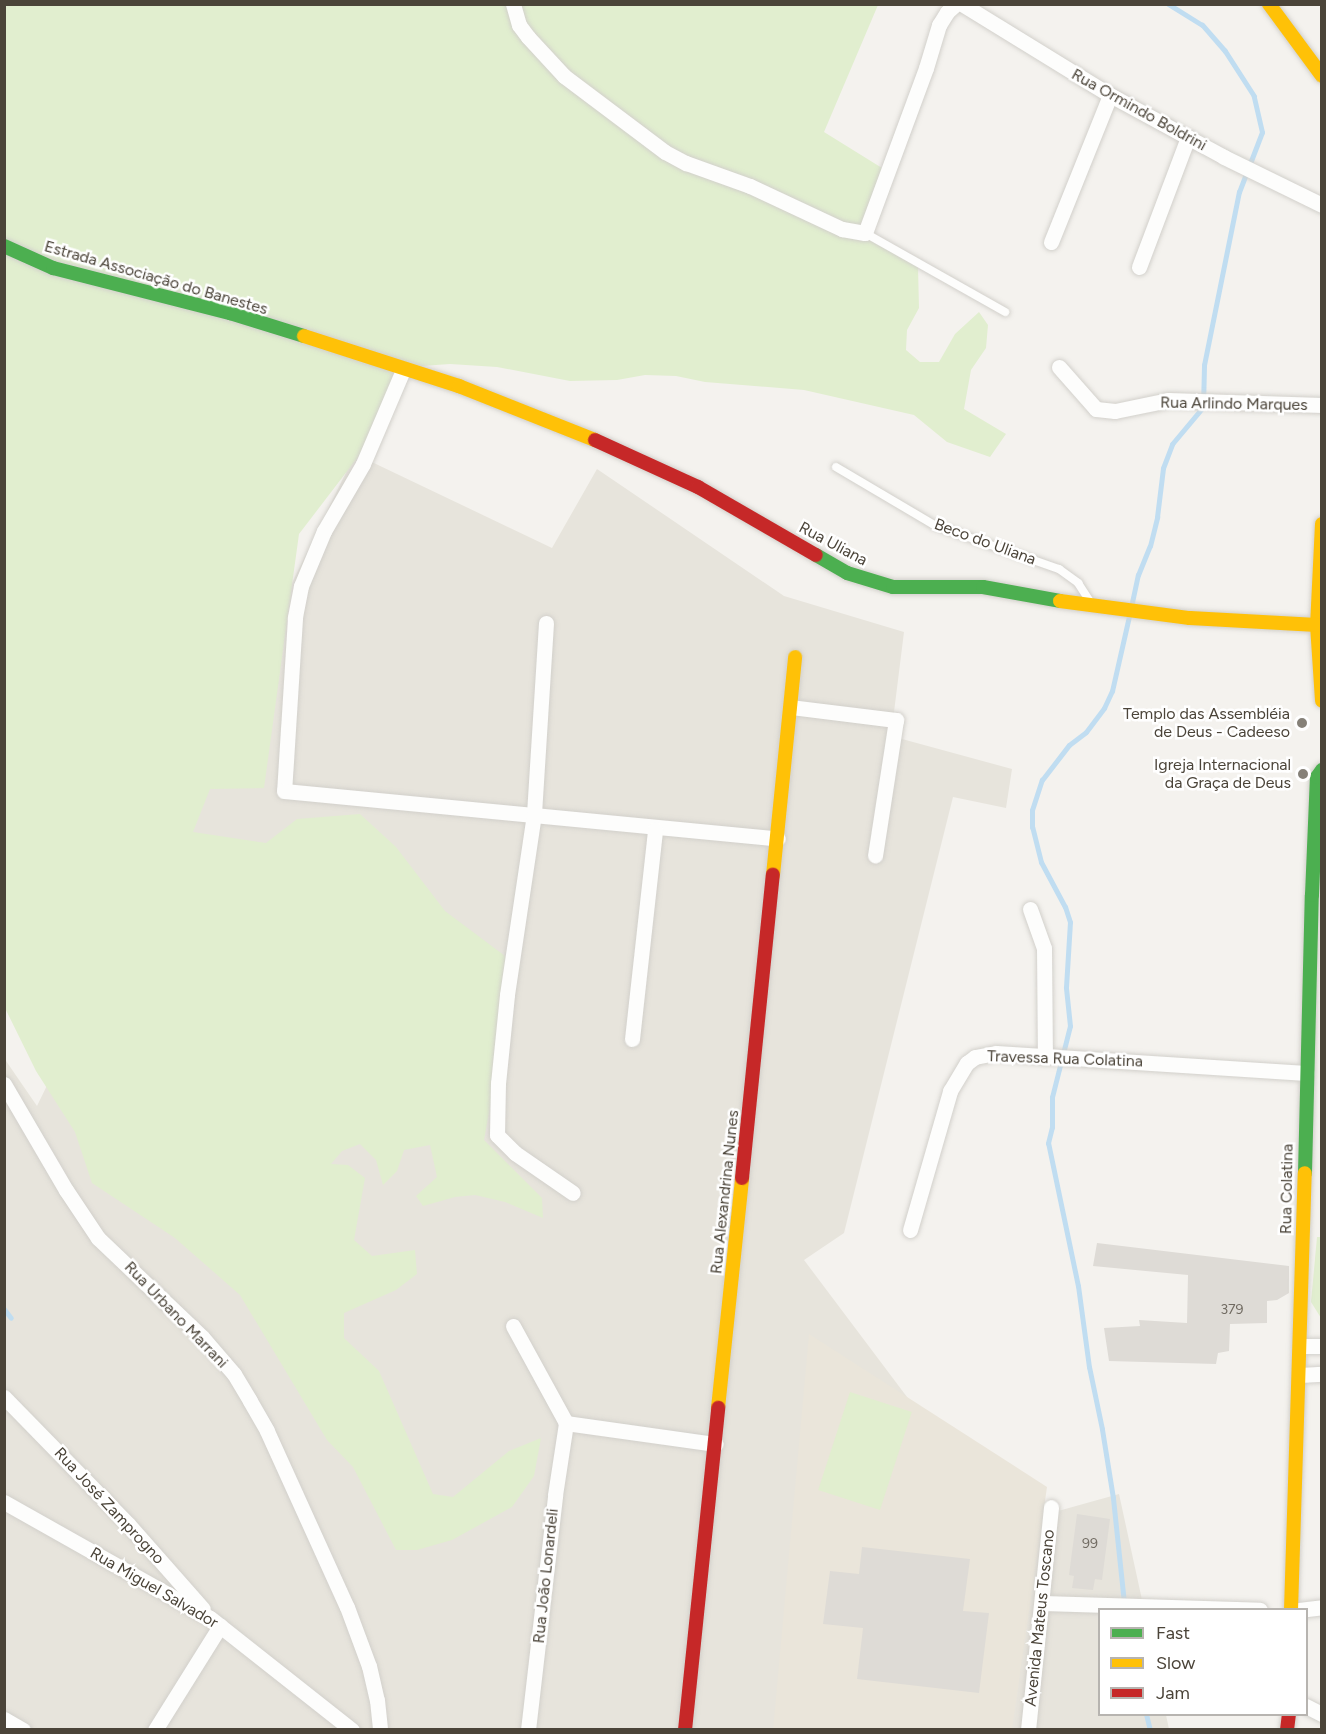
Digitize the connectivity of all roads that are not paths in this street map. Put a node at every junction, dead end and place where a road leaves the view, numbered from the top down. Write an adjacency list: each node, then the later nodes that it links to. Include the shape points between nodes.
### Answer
1 (513, 4): 9 (street, via 519,25 564,76 665,152 761,190 842,229)
2 (956, 4): 9 (street, via 939,25)
3 (962, 4): 6 (street, Rua Ormindo Boldrini)
4 (1269, 4): 5 (street)
5 (1322, 76)
6 (1110, 95): 7 (street, Rua Ormindo Boldrini); 10 (street)
7 (1188, 137): 8 (street, Rua Ormindo Boldrini); 12 (street)
8 (1322, 206)
9 (865, 233): 13 (lane)
10 (1051, 242)
11 (4, 246): 15 (street, Estrada Associação do Banestes, via 53,268 230,313)
12 (1139, 267)
13 (1005, 312)
14 (1059, 367): 16 (street, Rua Arlindo Marques, via 1096,409 1115,411 1168,400)
15 (403, 370): 19 (street, Rua Uliana, via 459,386 613,447 698,487 847,573 869,581 893,587 983,587); 26 (street, via 363,464 324,531 301,586 295,618 284,791)
16 (1322, 405)
17 (836, 467): 19 (lane, Beco do Uliana, via 934,525 1059,569 1078,583)
18 (1322, 524): 21 (street)
19 (1093, 607): 21 (street, Rua Uliana)
20 (546, 623): 26 (street)
21 (1317, 625): 23 (street)
22 (795, 657): 24 (street, Rua Alexandrina Nunes)
23 (1322, 701)
24 (790, 707): 28 (street, Rua Alexandrina Nunes); 29 (street, via 896,720)
25 (1320, 775): 30 (street, Rua Colatina)
26 (534, 814): 27 (street); 36 (street, via 507,995 497,1135 510,1149)
27 (655, 829): 28 (street); 32 (street)
28 (778, 839): 45 (street, Rua Alexandrina Nunes)
29 (875, 855)
30 (1317, 897): 34 (street, Rua Colatina)
31 (1030, 909): 33 (street, via 1045,956)
32 (632, 1039)
33 (1057, 1057): 34 (street, Travessa Rua Colatina); 37 (street, Travessa Rua Colatina, via 985,1054 967,1063 950,1091)
34 (1306, 1073): 39 (street, Rua Colatina)
35 (4, 1084): 58 (street, Rua Urbano Marrani, via 98,1238 202,1337 234,1374 250,1401 347,1607 369,1666)
36 (573, 1193)
37 (910, 1230)
38 (513, 1326): 44 (street)
39 (1300, 1346): 40 (street); 42 (street, Rua Colatina)
40 (1322, 1346)
41 (1322, 1374): 42 (street)
42 (1300, 1375): 50 (street, Rua Colatina)
43 (4, 1397): 51 (street, Rua José Zamprogno, via 128,1524)
44 (566, 1423): 45 (street); 59 (street, Rua João Lonardeli)
45 (716, 1444): 60 (street, Rua Alexandrina Nunes)
46 (4, 1502): 51 (street, Rua Miguel Salvador)
47 (1051, 1507): 48 (street, Avenida Mateus Toscano)
48 (1042, 1603): 49 (street); 61 (street, Avenida Mateus Toscano)
49 (1197, 1608)
50 (1291, 1608)
51 (215, 1622): 56 (street); 57 (street, Rua Miguel Salvador)
52 (1308, 1707): 53 (street)
53 (1322, 1714)
54 (4, 1719): 55 (street)
55 (23, 1730)
56 (155, 1730)
57 (352, 1730)
58 (380, 1730)
59 (528, 1730)
60 (685, 1730)
61 (1028, 1730)

